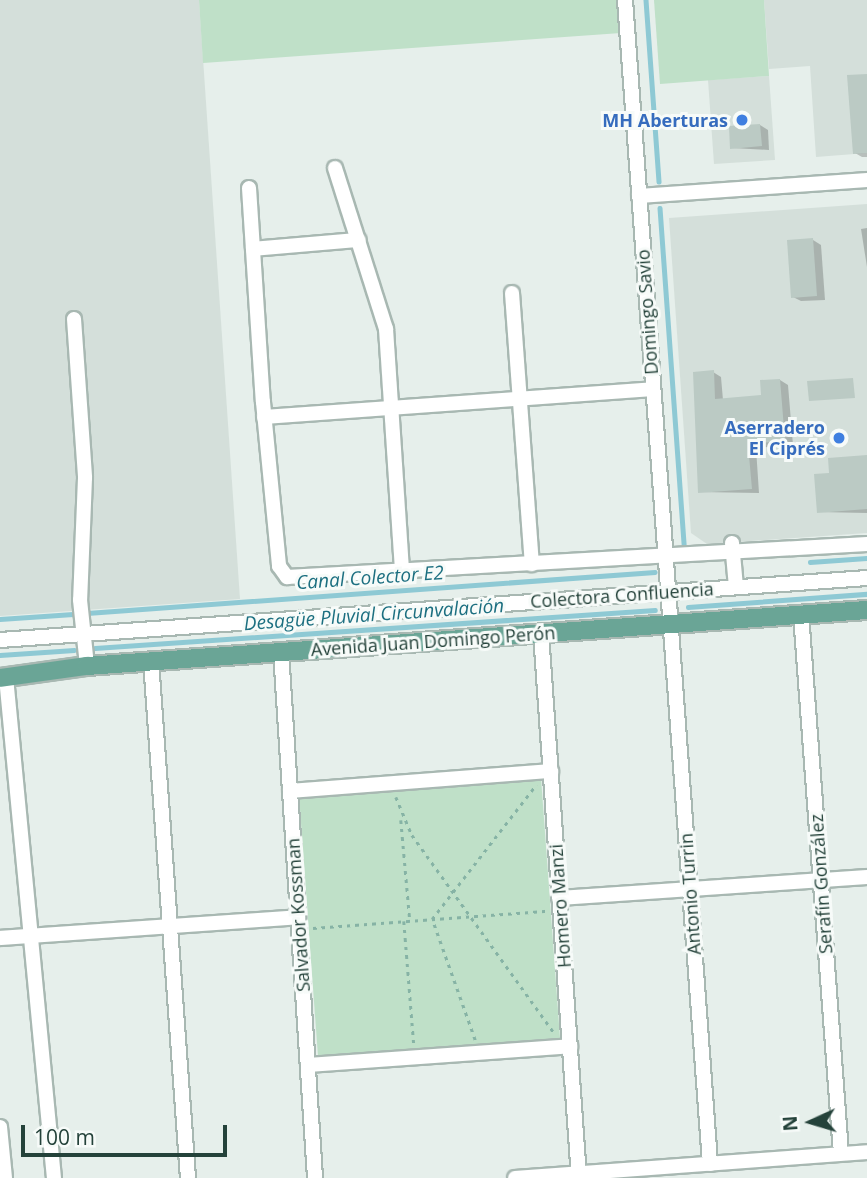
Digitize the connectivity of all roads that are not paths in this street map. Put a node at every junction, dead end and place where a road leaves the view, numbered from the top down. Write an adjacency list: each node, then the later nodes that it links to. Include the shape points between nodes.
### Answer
1 (625, 0): 5 (street, Domingo Savio)
2 (335, 168): 6 (street)
3 (867, 180): 5 (street)
4 (249, 188): 7 (street)
5 (639, 195): 10 (street, Domingo Savio)
6 (359, 240): 7 (street); 12 (street, via 385,321)
7 (253, 249): 13 (street)
8 (512, 293): 11 (street)
9 (74, 319): 26 (street, via 85,478)
10 (653, 389): 11 (street); 16 (street, Domingo Savio)
11 (520, 398): 12 (street); 17 (street)
12 (392, 408): 13 (street); 18 (street)
13 (264, 417): 18 (street, via 284,574 295,580)
14 (867, 544): 15 (street)
15 (732, 548): 16 (street); 20 (street)
16 (665, 559): 17 (street); 21 (street, Domingo Savio)
17 (532, 564): 18 (street)
18 (402, 573)
19 (867, 578): 20 (street, Colectora Confluencia)
20 (736, 587): 21 (street, Colectora Confluencia)
21 (667, 592): 24 (street, Domingo Savio); 26 (street, Colectora Confluencia)
22 (867, 610): 23 (main road, Avenida Juan Domingo Perón)
23 (801, 614): 24 (main road, Avenida Juan Domingo Perón); 35 (street, Serafín González)
24 (669, 624): 25 (main road, Avenida Juan Domingo Perón); 36 (street, Antonio Turrin)
25 (541, 633): 28 (main road, Avenida Juan Domingo Perón); 32 (street, Homero Manzi)
26 (83, 634): 27 (street, Colectora Confluencia); 30 (street)
27 (0, 640)
28 (281, 652): 29 (main road, Avenida Juan Domingo Perón); 33 (street, Salvador Kossman)
29 (151, 661): 30 (main road, Avenida Juan Domingo Perón); 39 (street)
30 (87, 666): 31 (main road, Avenida Juan Domingo Perón)
31 (2, 677): 40 (street)
32 (551, 771): 33 (street); 37 (street, Homero Manzi)
33 (290, 791): 38 (street, Salvador Kossman)
34 (867, 877): 35 (street)
35 (821, 880): 36 (street); 46 (street, Serafín González)
36 (690, 889): 37 (street); 47 (street, Antonio Turrin)
37 (552, 898): 42 (street, Homero Manzi)
38 (305, 916): 39 (street); 43 (street, Salvador Kossman)
39 (170, 926): 40 (street); 51 (street)
40 (32, 936): 41 (street); 50 (street)
41 (0, 938)
42 (570, 1046): 43 (street); 48 (street, Homero Manzi)
43 (308, 1065): 52 (street, Salvador Kossman)
44 (0, 1127): 49 (street)
45 (867, 1152): 46 (street)
46 (841, 1154): 47 (street)
47 (710, 1164): 48 (street)
48 (578, 1176): 53 (street)
49 (5, 1178)
50 (54, 1178)
51 (188, 1178)
52 (315, 1178)
53 (515, 1178)

